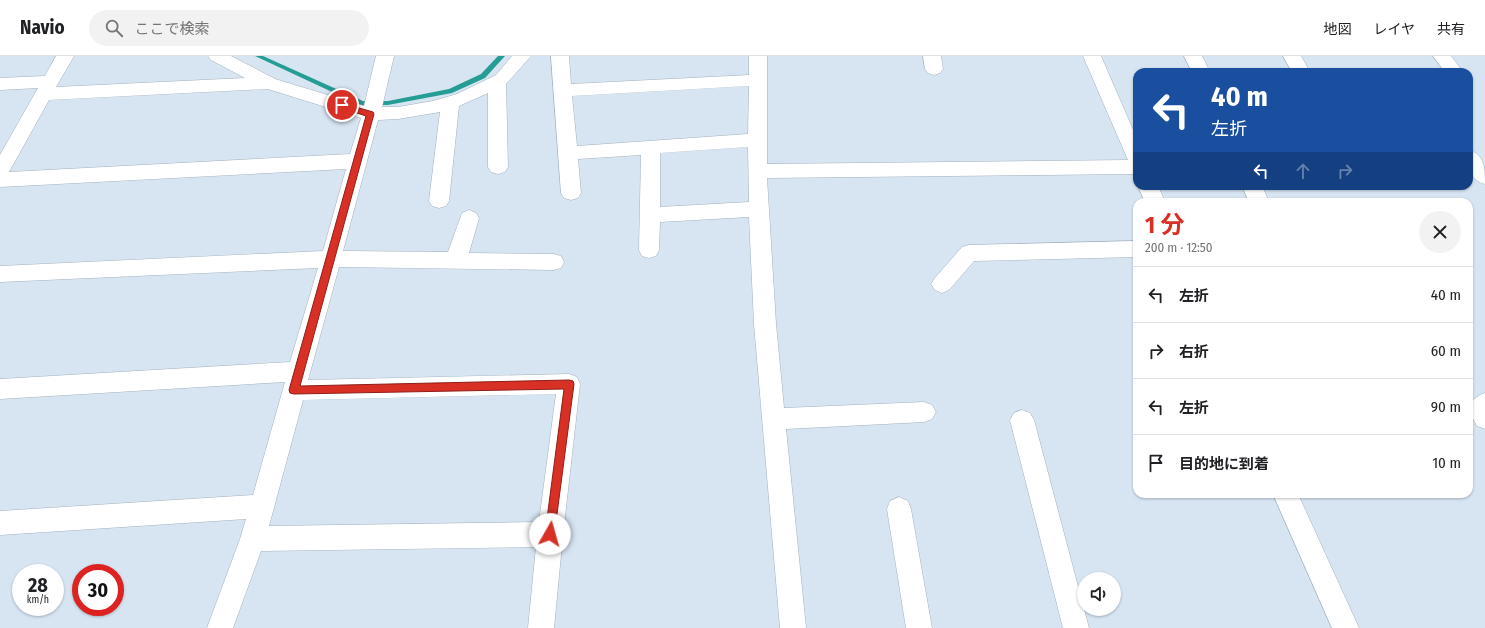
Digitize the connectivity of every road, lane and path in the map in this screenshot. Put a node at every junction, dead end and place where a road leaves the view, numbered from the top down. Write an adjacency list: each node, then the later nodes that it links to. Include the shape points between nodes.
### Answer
1 (65, 56): 18 (street)
2 (217, 56): 16 (street)
3 (385, 56): 21 (street)
4 (522, 56): 15 (street)
5 (560, 56): 19 (street)
6 (758, 56): 14 (street)
7 (1092, 56): 24 (street)
8 (1193, 56): 11 (street)
9 (1292, 56): 12 (street)
10 (1442, 56): 13 (street)
11 (1199, 68)
12 (1300, 68)
13 (1451, 68)
14 (758, 80): 19 (street); 22 (street)
15 (497, 82): 20 (street); 28 (street)
16 (270, 83): 18 (street); 21 (street)
17 (0, 84): 18 (street)
18 (47, 88): 31 (street)
19 (563, 90): 25 (street)
20 (450, 102): 21 (street, via 398,113); 35 (street)
21 (370, 114): 26 (street)
22 (756, 140): 23 (street); 30 (street)
23 (651, 148): 25 (street); 37 (street)
24 (1133, 151)
25 (568, 153): 34 (street)
26 (358, 161): 33 (street); 41 (street)
27 (1473, 162): 32 (street)
28 (498, 167)
29 (1133, 167): 30 (street)
30 (757, 171): 36 (street)
31 (0, 172)
32 (1485, 177)
33 (0, 180)
34 (571, 193)
35 (439, 201)
36 (760, 209): 37 (street); 51 (street, via 765,324)
37 (650, 214): 40 (street)
38 (469, 218): 42 (street)
39 (1133, 249): 45 (street, via 969,253)
40 (649, 250)
41 (331, 259): 42 (street); 44 (street); 46 (street)
42 (456, 261): 43 (street)
43 (554, 262)
44 (0, 274)
45 (942, 284)
46 (296, 381): 47 (street); 54 (street); 57 (street, via 569,384)
47 (0, 389)
48 (1485, 403): 50 (street, via 1480,410)
49 (924, 412): 51 (street)
50 (1485, 419)
51 (774, 420): 61 (street)
52 (1022, 420): 63 (street)
53 (1287, 498): 64 (street)
54 (262, 506): 56 (street); 58 (street)
55 (899, 509): 62 (street)
56 (0, 523)
57 (550, 534): 58 (street); 60 (street)
58 (253, 539): 59 (street)
59 (220, 628)
60 (542, 628)
61 (793, 628)
62 (918, 628)
63 (1076, 628)
64 (1346, 628)

